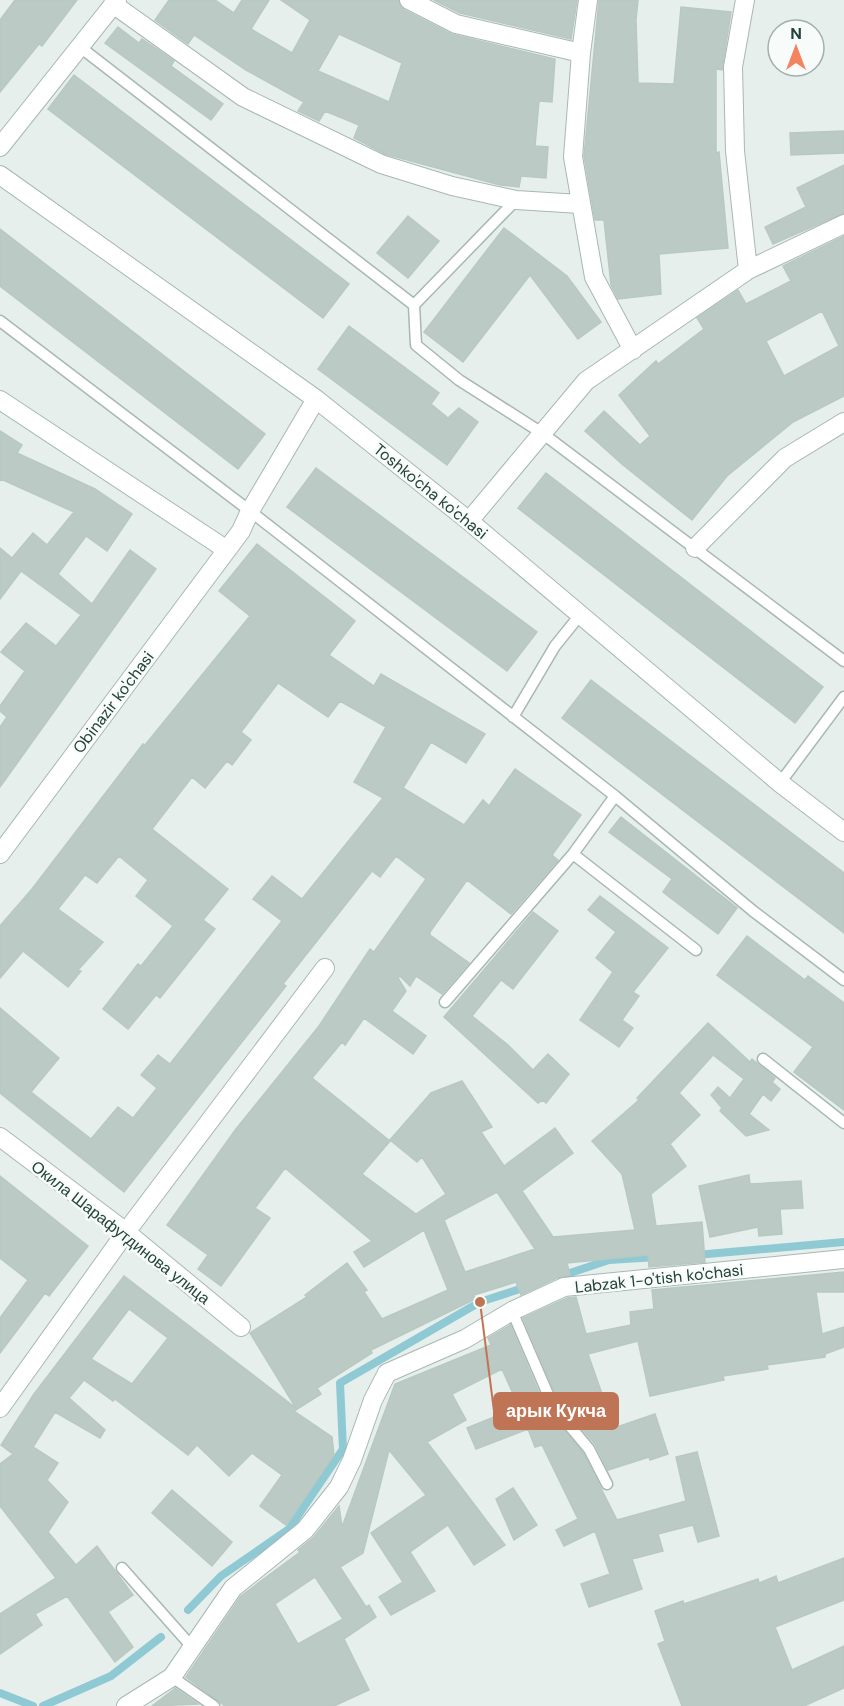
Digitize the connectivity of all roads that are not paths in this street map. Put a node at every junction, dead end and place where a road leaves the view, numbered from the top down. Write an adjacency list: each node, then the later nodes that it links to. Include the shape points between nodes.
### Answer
1 (409, 0): 6 (street, via 456,24)
2 (588, 0): 6 (street)
3 (745, 0): 12 (street, via 733,67 735,151)
4 (115, 2): 5 (street); 9 (street, via 254,103 381,164)
5 (80, 47): 7 (street); 13 (lane)
6 (581, 53): 10 (street, via 573,157)
7 (0, 147)
8 (0, 175): 16 (street, Toshko'cha ko'chasi)
9 (516, 200): 10 (street); 13 (lane)
10 (580, 204): 15 (street, via 594,277)
11 (844, 224): 12 (street)
12 (748, 270): 15 (street)
13 (414, 305): 19 (lane, via 416,345 459,380)
14 (0, 321): 20 (lane)
15 (633, 350): 19 (street, via 586,381)
16 (316, 399): 20 (street, Obinazir ko'chasi); 21 (street, Toshko'cha ko'chasi)
17 (0, 400): 23 (street)
18 (844, 422): 22 (street, via 786,458)
19 (542, 433): 21 (street); 22 (lane)
20 (250, 511): 23 (street, Obinazir ko'chasi, via 242,531); 27 (lane)
21 (469, 521): 24 (street, Toshko'cha ko'chasi)
22 (695, 548): 25 (lane)
23 (227, 550): 31 (street, Obinazir ko'chasi)
24 (580, 615): 27 (lane, via 549,655); 28 (street, Toshko'cha ko'chasi)
25 (844, 661)
26 (844, 697): 28 (lane)
27 (513, 717): 29 (lane)
28 (780, 783): 30 (street, Toshko'cha ko'chasi)
29 (615, 796): 32 (lane); 35 (lane, via 753,911)
30 (844, 832)
31 (0, 854)
32 (573, 854): 33 (lane); 36 (lane)
33 (696, 950)
34 (325, 968): 40 (street)
35 (844, 980)
36 (445, 1002)
37 (763, 1059): 38 (lane)
38 (844, 1123)
39 (0, 1137): 40 (street, Окила Шарафутдинова улица)
40 (126, 1233): 43 (street, Окила Шарафутдинова улица); 44 (street)
41 (844, 1259): 42 (street, Labzak 1-o'tish ko'chasi, via 564,1287)
42 (512, 1311): 45 (lane, via 553,1406 589,1449); 47 (street, Labzak 1-o'tish ko'chasi, via 465,1339 387,1373 339,1487 305,1530 233,1588)
43 (241, 1327)
44 (0, 1408)
45 (607, 1484)
46 (122, 1568): 47 (lane)
47 (192, 1647): 48 (street, Labzak 1-o'tish ko'chasi)
48 (172, 1677): 49 (street, Labzak 1-o'tish ko'chasi); 50 (lane)
49 (126, 1706)
50 (214, 1706)

